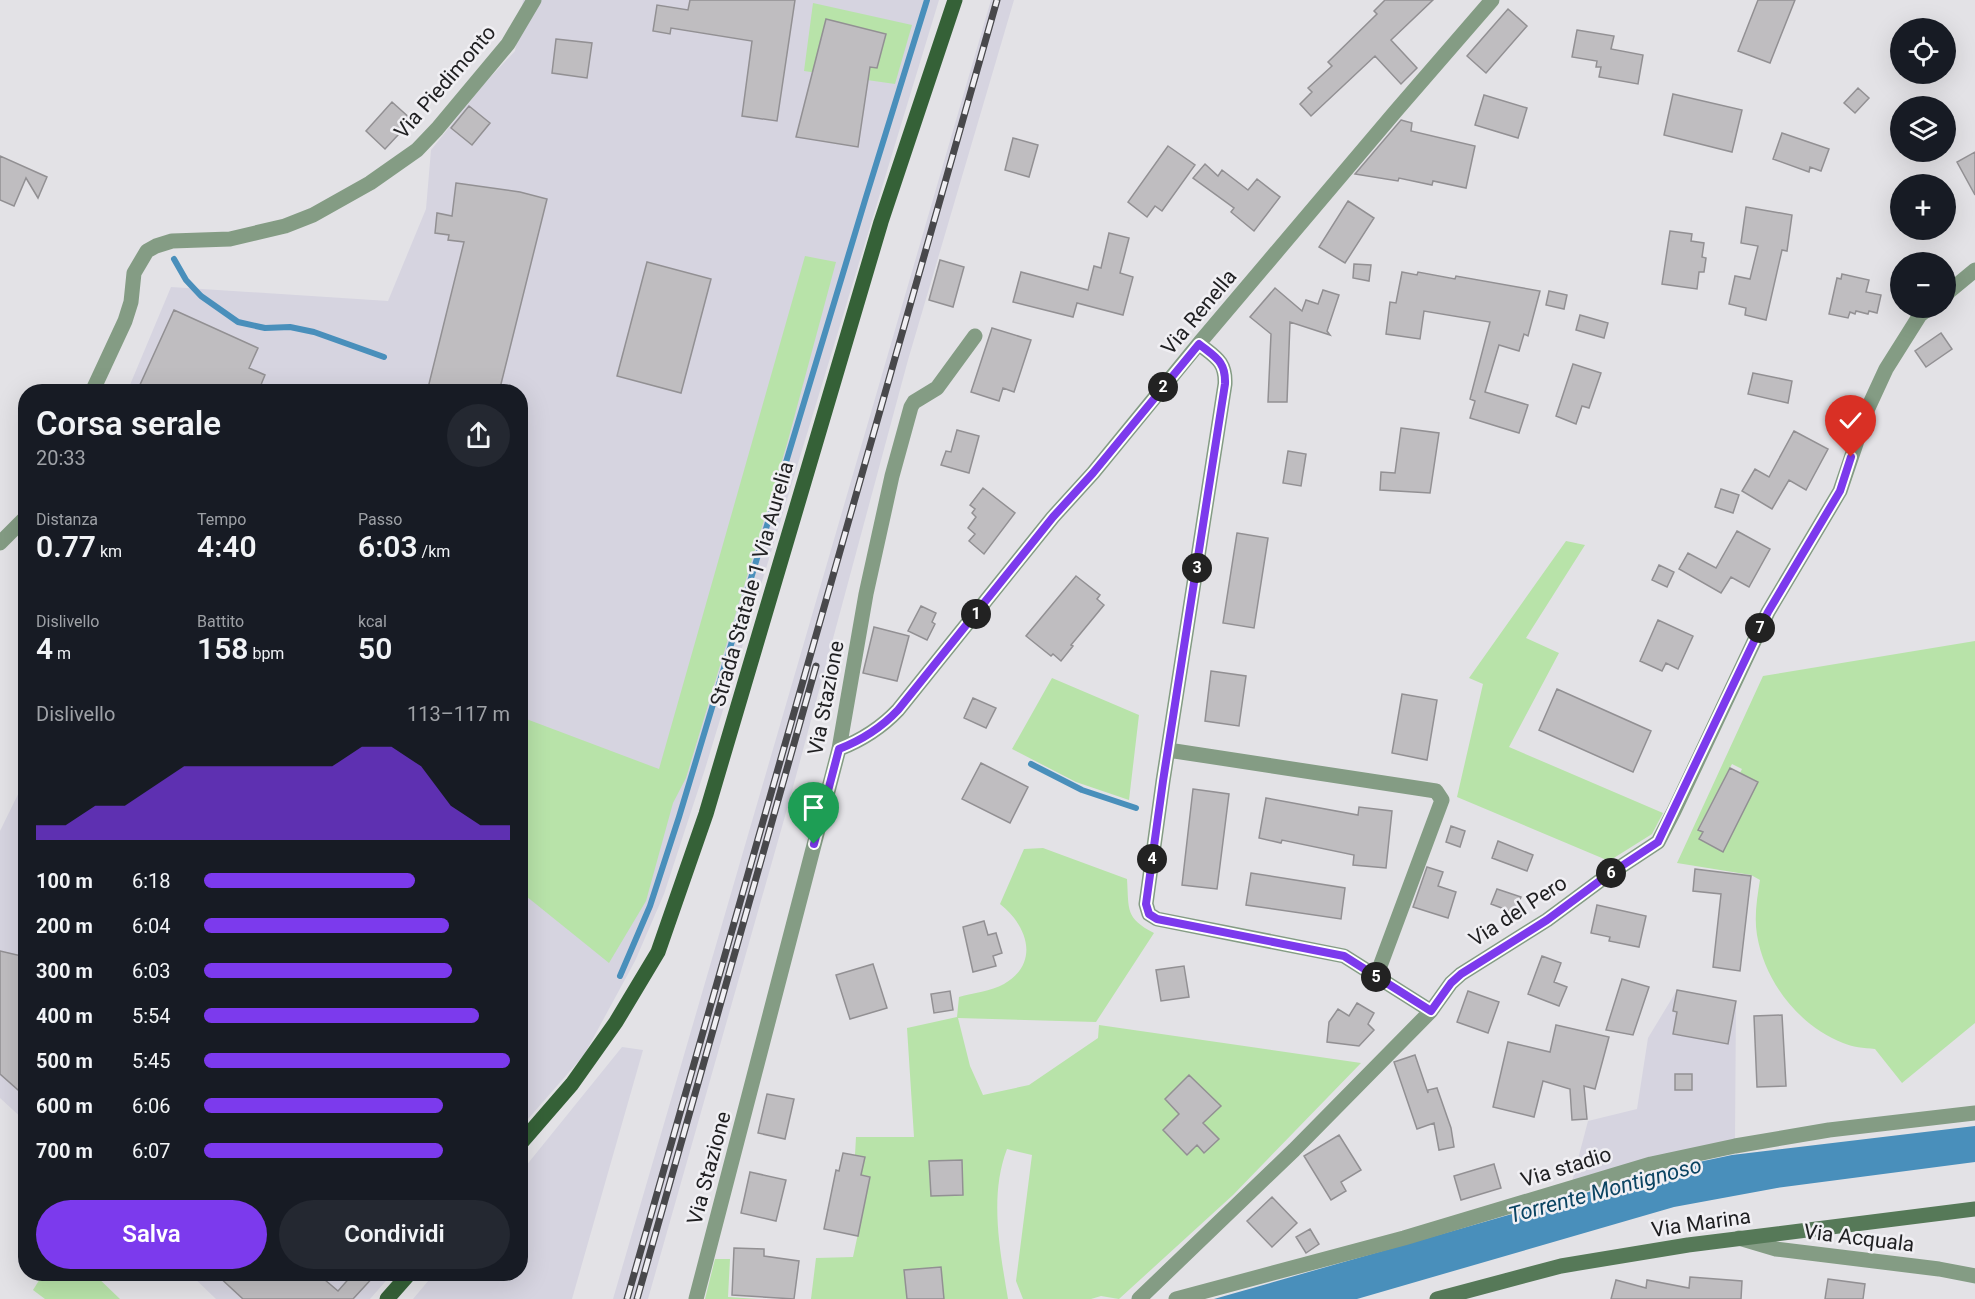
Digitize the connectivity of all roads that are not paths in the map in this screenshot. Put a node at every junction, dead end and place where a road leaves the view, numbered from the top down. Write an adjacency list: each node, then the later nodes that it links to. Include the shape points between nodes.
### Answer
1 (534, 0): 9 (street, Via Piedimonto, via 508,44 455,109 417,150 370,183 285,226 230,239 172,241 147,251 134,273 125,321)
2 (955, 0): 17 (main road, Strada Statale 1 Via Aurelia, via 881,222 706,814 658,952 616,1022 572,1084)
3 (1492, 0): 8 (street, Via Renella)
4 (1975, 270): 5 (street)
5 (1956, 286)
6 (1918, 318): 15 (street, Via del Pero, via 1886,369 1840,491 1768,612 1658,842 1547,920 1461,974)
7 (975, 336): 12 (street, Via Stazione, via 937,388 911,408 866,594)
8 (1199, 344): 12 (street, Via Renella, via 898,710 885,724); 13 (street, via 1223,364 1226,374)
9 (96, 384)
10 (18, 525): 11 (street)
11 (0, 543)
12 (839, 749): 23 (street, Via Stazione)
13 (1168, 750): 14 (street, via 1146,904 1149,914 1157,919 1344,956); 14 (street, via 1436,791 1442,800)
14 (1376, 977): 15 (street)
15 (1431, 1011): 24 (street, Via del Pero)
16 (1975, 1113): 25 (street, Via stadio, via 1829,1130 1651,1164 1404,1238)
17 (528, 1135)
18 (1975, 1209): 19 (main road, Via Marina)
19 (1739, 1238): 20 (street, Via Acquala, via 1776,1250); 26 (main road, Via Marina, via 1561,1266)
20 (1975, 1276)
21 (403, 1281): 22 (main road)
22 (387, 1299)
23 (696, 1299)
24 (1139, 1299)
25 (1176, 1299)
26 (1437, 1299)

